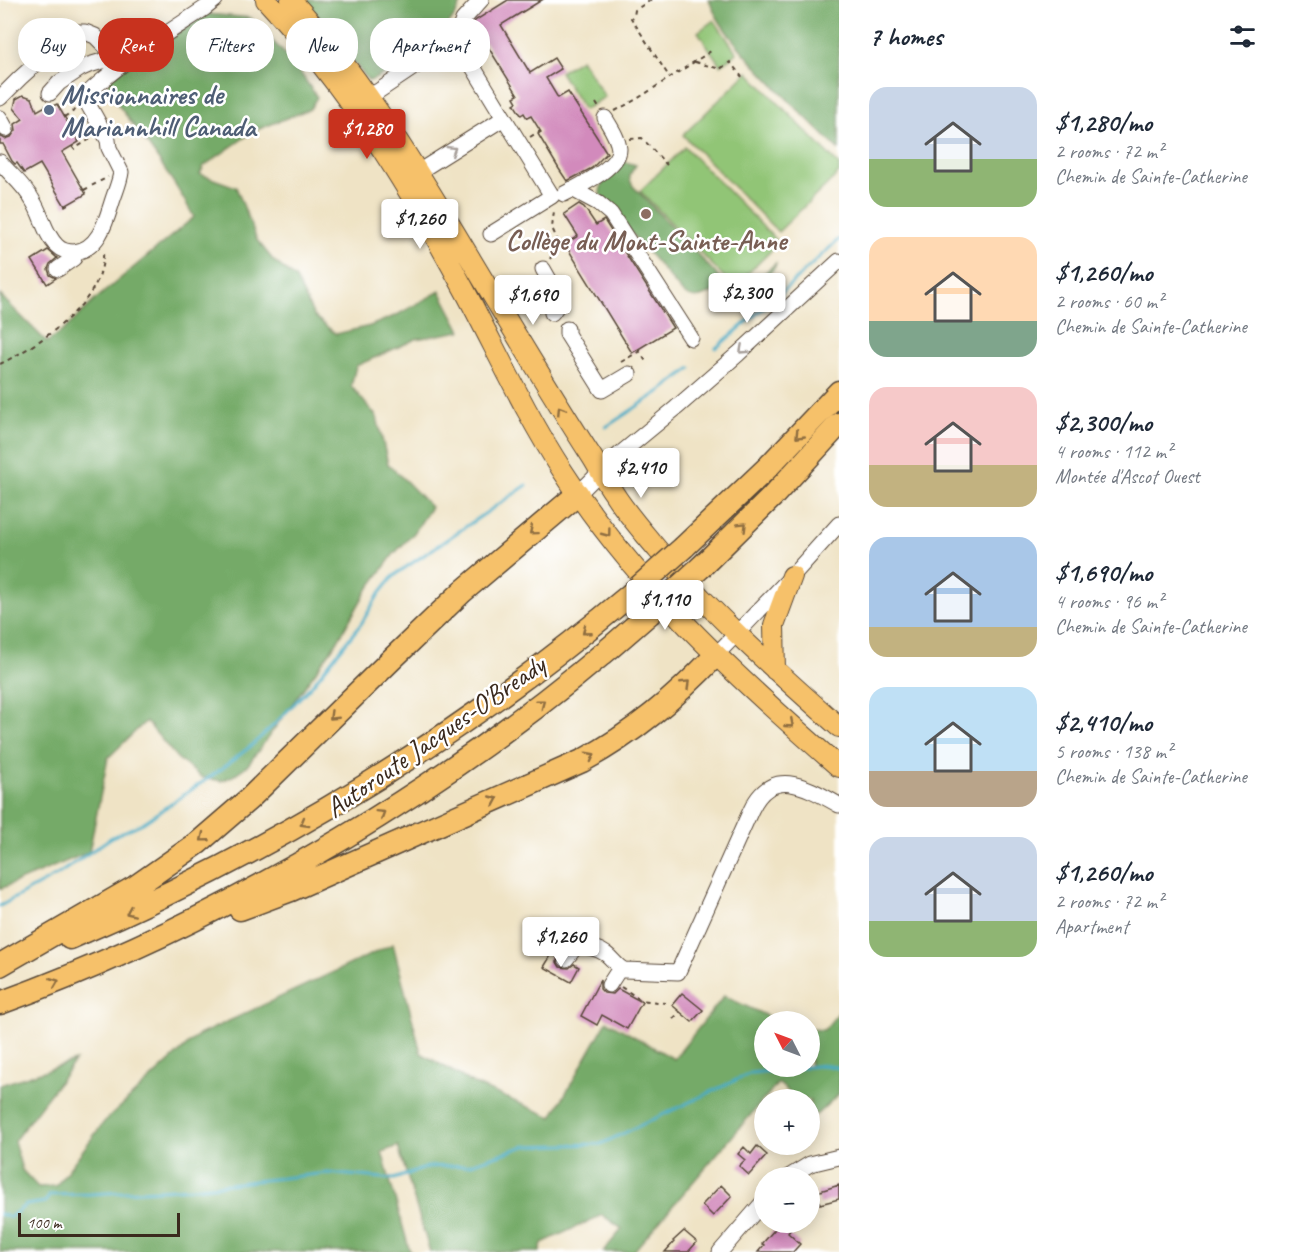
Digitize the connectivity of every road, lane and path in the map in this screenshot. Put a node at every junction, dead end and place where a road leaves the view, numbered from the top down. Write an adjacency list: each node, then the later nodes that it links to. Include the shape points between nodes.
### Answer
1 (215, 0): 7 (street)
2 (266, 0): 19 (main road)
3 (291, 0): 19 (main road, via 327,42)
4 (481, 0): 6 (street)
5 (651, 0): 16 (path, via 635,10 631,18)
6 (465, 18)
7 (174, 28)
8 (98, 39): 18 (street, via 85,32 66,38)
9 (711, 51): 10 (path)
10 (695, 62): 15 (path, via 720,69 730,62); 16 (path)
11 (98, 64): 17 (street, via 80,69)
12 (109, 72): 36 (street, via 84,98 121,172)
13 (407, 72): 19 (street)
14 (476, 72): 23 (street)
15 (742, 77)
16 (670, 78): 20 (path)
17 (50, 93)
18 (0, 98)
19 (360, 100): 30 (main road, via 381,146)
20 (628, 103)
21 (75, 110): 22 (path)
22 (64, 117)
23 (504, 118): 30 (street, one-way to 23); 34 (street)
24 (605, 118): 32 (street, via 617,141 616,159)
25 (92, 138): 27 (path, via 74,149)
26 (642, 138): 29 (path)
27 (72, 146)
28 (0, 162): 36 (street, via 31,197 63,256 87,247)
29 (667, 165)
30 (410, 177): 40 (main road); 41 (main road)
31 (105, 178): 33 (path)
32 (572, 189): 34 (street); 43 (street, via 611,214)
33 (84, 190)
34 (553, 203): 35 (street); 38 (path, via 552,228 557,245)
35 (491, 234)
36 (98, 236): 45 (path, via 104,263 89,295 45,338)
37 (839, 261): 49 (street, one-way to 49, via 738,354)
38 (547, 264): 39 (street, via 560,297)
39 (552, 313)
40 (509, 322): 41 (street, via 498,327); 49 (main road, one-way to 40)
41 (482, 324): 50 (main road, via 529,415)
42 (567, 329): 46 (street, via 602,390)
43 (691, 338)
44 (647, 363): 46 (path, via 639,350)
45 (0, 364)
46 (625, 368)
47 (839, 392): 61 (highway, Autoroute Jacques-O'Bready, one-way to 61, bridge, via 767,468 632,594 476,714 334,806 262,846 100,925)
48 (839, 424): 59 (highway, Autoroute Jacques-O'Bready, one-way to 48, bridge, via 349,834 533,709 701,567)
49 (600, 471): 50 (street); 53 (main road, via 647,537)
50 (578, 494): 54 (main road, one-way to 54, via 647,583); 61 (highway, one-way to 61, via 430,622 217,827 135,887)
51 (839, 524): 52 (street)
52 (792, 576): 53 (street); 55 (main road, via 774,625)
53 (736, 635): 54 (street); 55 (main road)
54 (715, 656): 57 (main road, one-way to 57); 59 (highway, one-way to 54, via 291,890 582,760 648,718)
55 (775, 670): 56 (main road)
56 (839, 727)
57 (839, 767)
58 (839, 805): 62 (street, via 791,784 770,786 758,796 751,810 678,972 632,972)
59 (145, 942): 63 (highway, Autoroute Jacques-O'Bready, one-way to 59)
60 (566, 959): 62 (street, via 577,945 604,952)
61 (0, 965)
62 (614, 978): 64 (path, via 641,1000)
63 (0, 1003)
64 (665, 1003)
65 (680, 1012): 66 (path)
66 (673, 1019)
67 (839, 1157): 68 (street)
68 (805, 1167)
69 (754, 1213): 70 (street)
70 (720, 1252)

